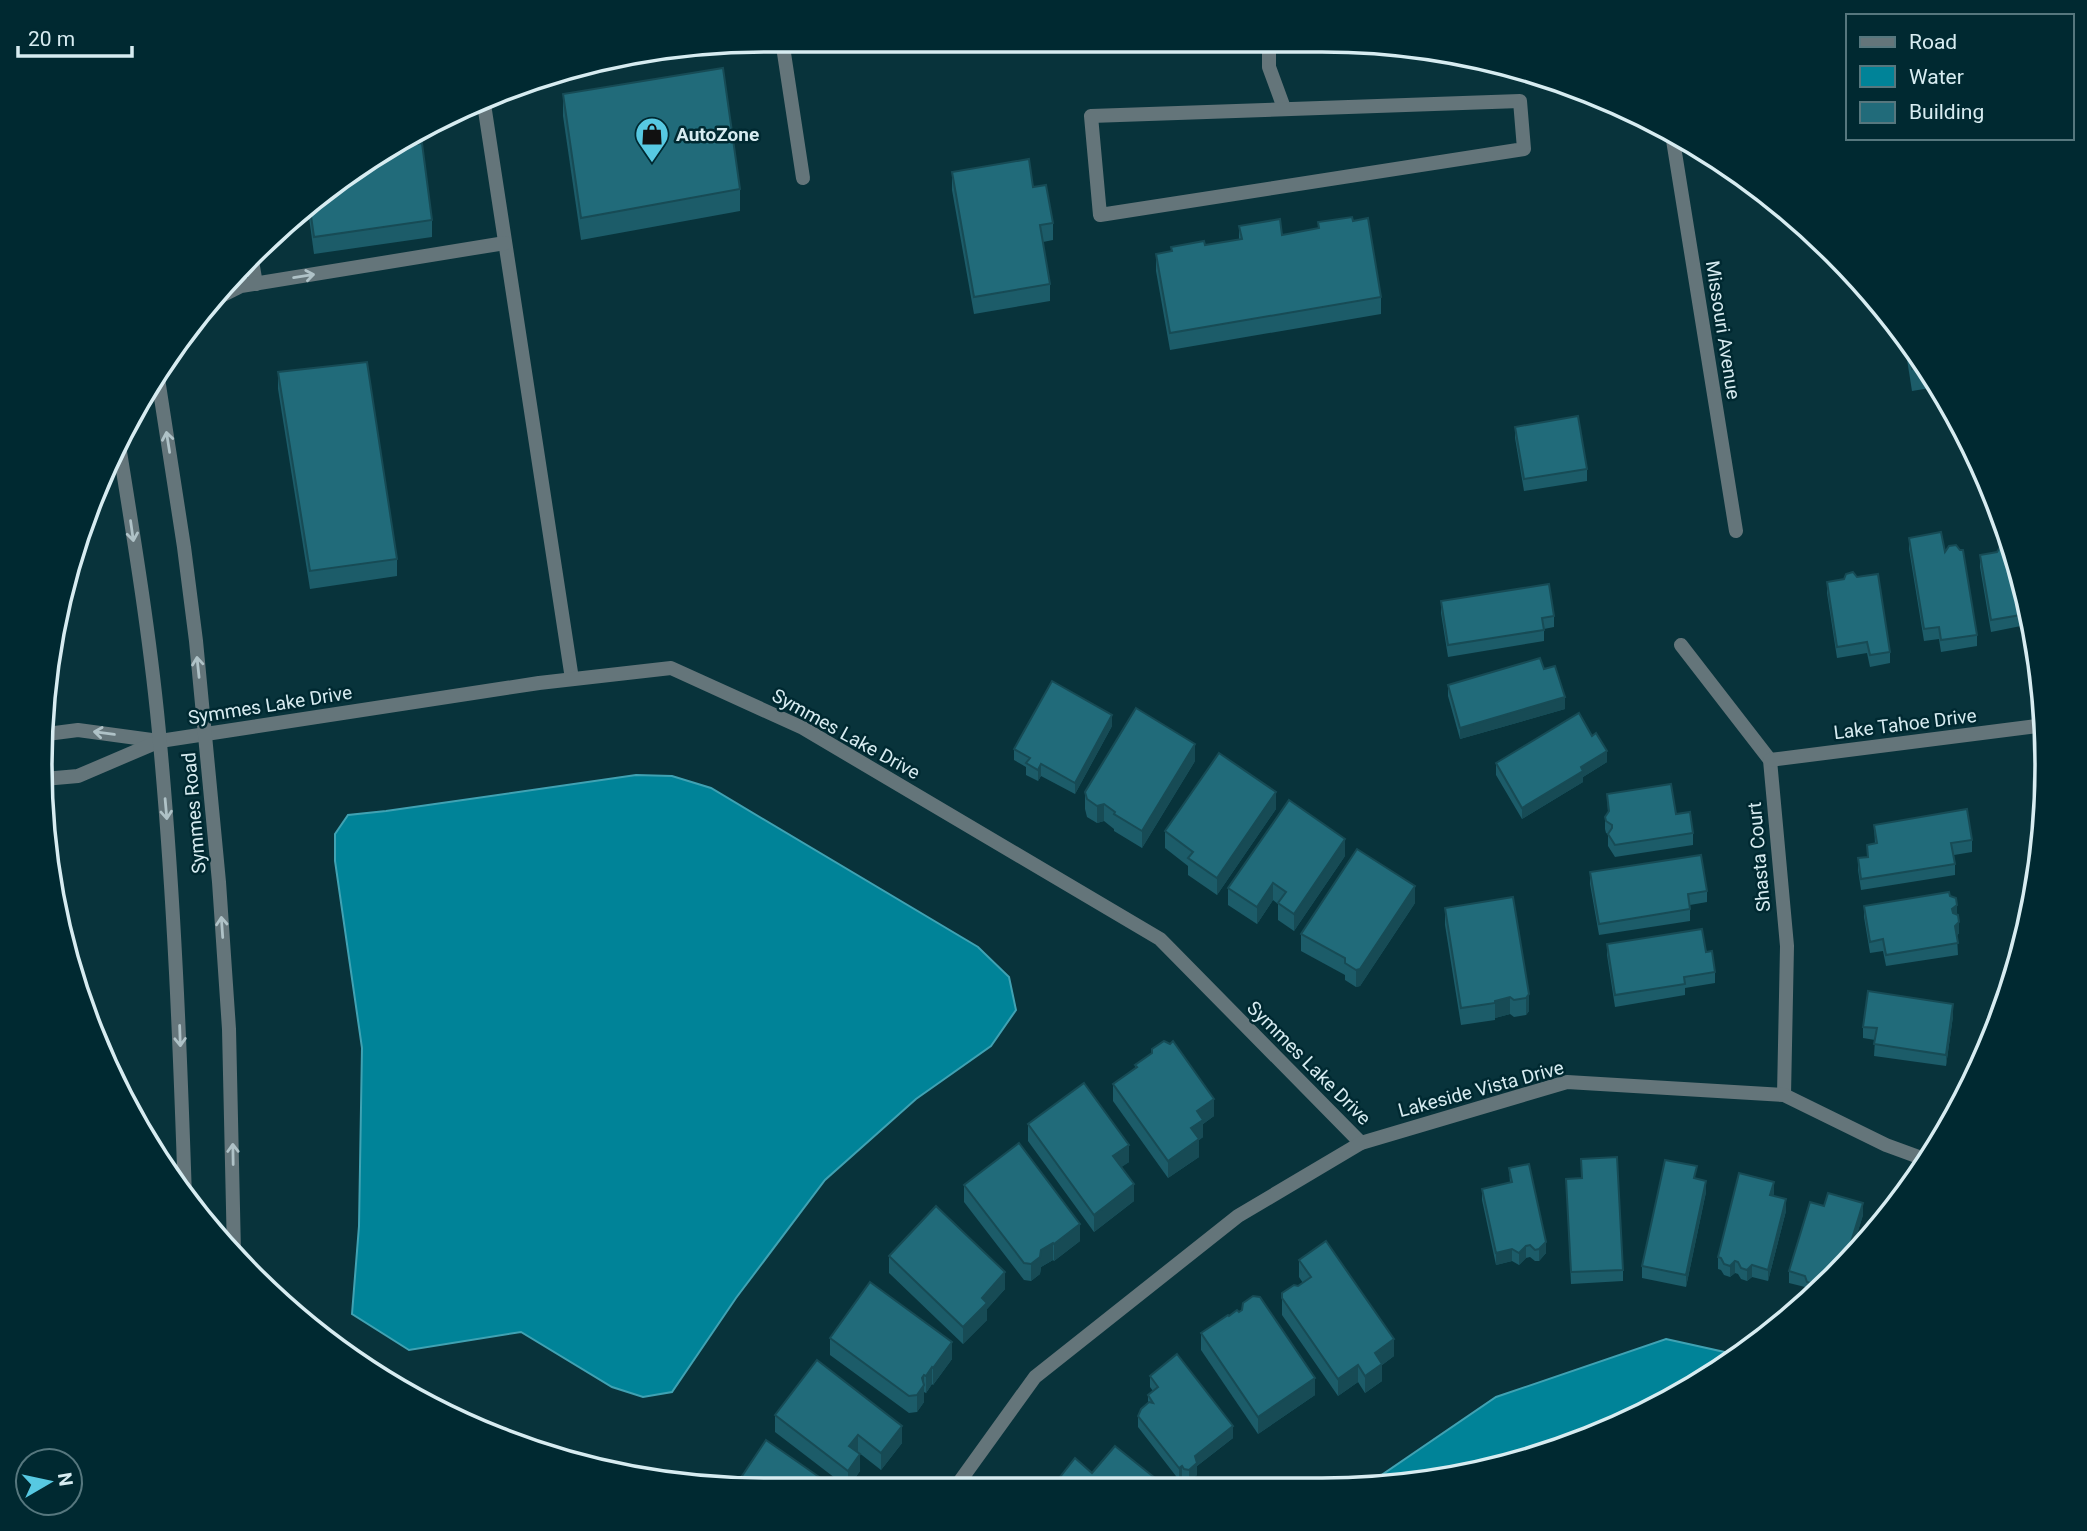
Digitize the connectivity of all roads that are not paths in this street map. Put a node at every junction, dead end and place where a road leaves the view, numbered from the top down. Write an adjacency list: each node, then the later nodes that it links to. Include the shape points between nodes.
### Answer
1 (784, 52): 6 (street)
2 (1269, 52): 3 (street, via 1269,67)
3 (1283, 108): 3 (street, via 1520,101 1524,149 1100,215 1091,116)
4 (485, 111): 7 (street)
5 (1674, 146): 13 (street, Missouri Avenue)
6 (803, 178)
7 (505, 243): 9 (street, one-way to 7); 15 (street)
8 (253, 269): 9 (street)
9 (256, 284): 10 (street)
10 (234, 289)
11 (160, 390): 18 (street, Symmes Road, one-way to 11)
12 (121, 461): 19 (street, Symmes Road, one-way to 19)
13 (1736, 531)
14 (1681, 645): 20 (street)
15 (572, 679): 18 (street, Symmes Lake Drive); 23 (street, Symmes Lake Drive, via 671,668 803,728 1160,939)
16 (2033, 726): 20 (street, Lake Tahoe Drive)
17 (53, 733): 19 (street, one-way to 17, via 78,730)
18 (206, 735): 19 (street, Symmes Lake Drive); 26 (street, Symmes Road, one-way to 18, via 229,1028)
19 (160, 741): 21 (street, via 78,776); 25 (street, Symmes Road, one-way to 25, via 178,985)
20 (1770, 760): 22 (street, Shasta Court, via 1787,946)
21 (53, 778)
22 (1784, 1095): 23 (street, Lakeside Vista Drive, via 1567,1082); 24 (street, Lakeside Vista Drive)
23 (1361, 1143): 27 (street, Lakeside Vista Drive, via 1238,1216 1035,1377)
24 (1917, 1157)
25 (184, 1178)
26 (234, 1241)
27 (962, 1478)

